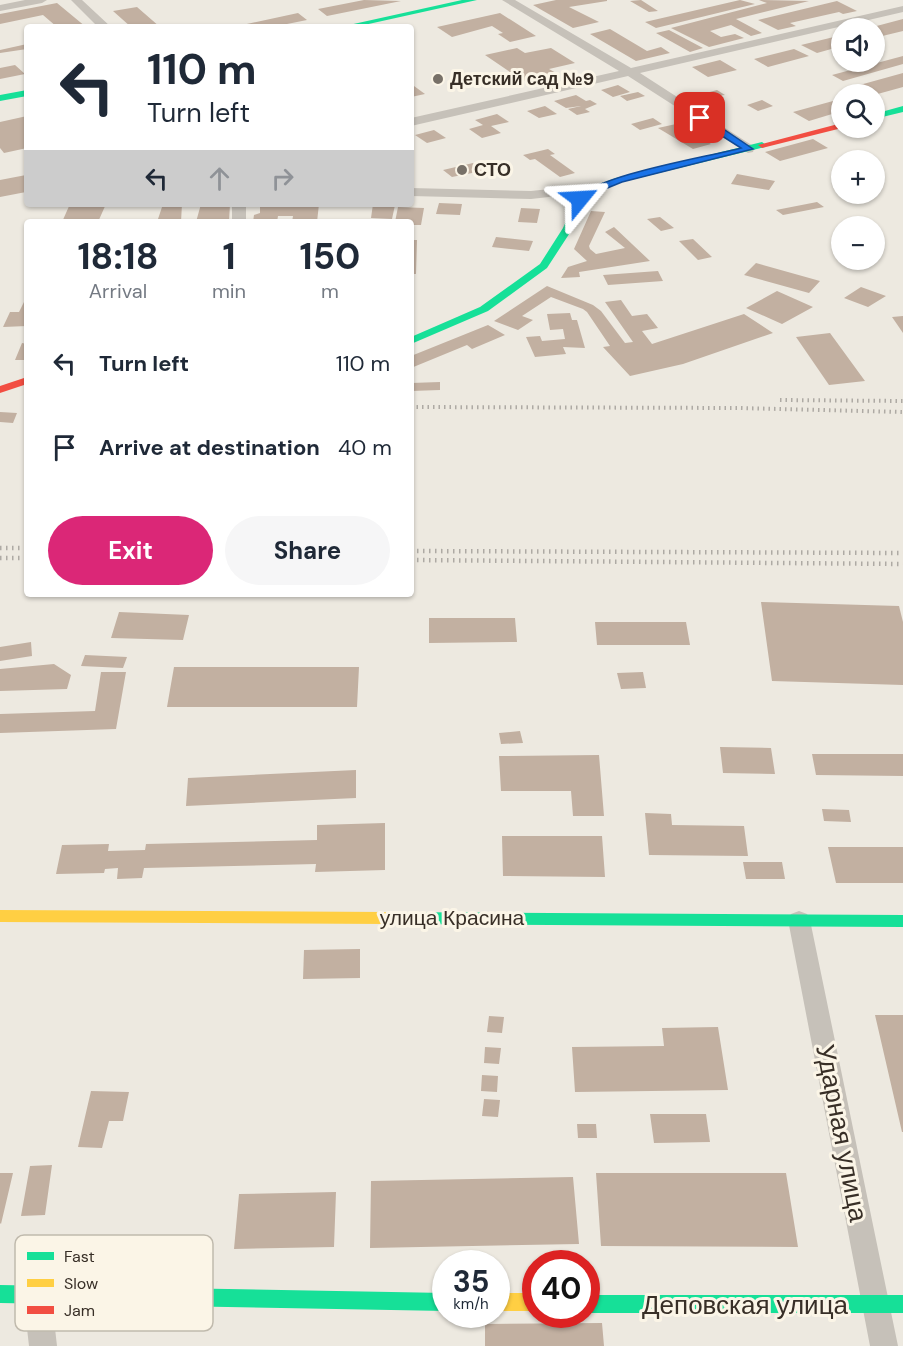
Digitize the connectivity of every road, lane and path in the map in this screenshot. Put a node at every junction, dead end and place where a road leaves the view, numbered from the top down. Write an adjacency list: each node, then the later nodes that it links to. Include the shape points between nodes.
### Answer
1 (42, 0): 5 (street)
2 (76, 0): 7 (street)
3 (473, 0): 8 (street)
4 (507, 0): 9 (street)
5 (0, 8)
6 (903, 9): 9 (street)
7 (102, 24)
8 (358, 24)
9 (630, 72): 14 (street); 16 (street)
10 (24, 94): 11 (street)
11 (0, 98)
12 (903, 109): 13 (street)
13 (885, 114)
14 (414, 121)
15 (831, 128): 16 (street)
16 (748, 149): 17 (street, via 619,180)
17 (597, 189): 18 (street, via 531,195); 19 (street, via 580,199 568,228 544,266 484,309)
18 (414, 192)
19 (414, 340)
20 (24, 381): 21 (street)
21 (0, 390)
22 (0, 916): 23 (street, улица Красина)
23 (799, 920): 24 (street, улица Красина); 30 (street, Ударная улица)
24 (903, 921)
25 (0, 1294): 26 (street)
26 (15, 1294)
27 (213, 1297): 28 (street)
28 (432, 1302)
29 (600, 1304): 30 (street, Деповская улица)
30 (877, 1304): 31 (street, Деповская улица); 34 (street, Ударная улица)
31 (903, 1304)
32 (41, 1331): 33 (street)
33 (43, 1346)
34 (884, 1346)

